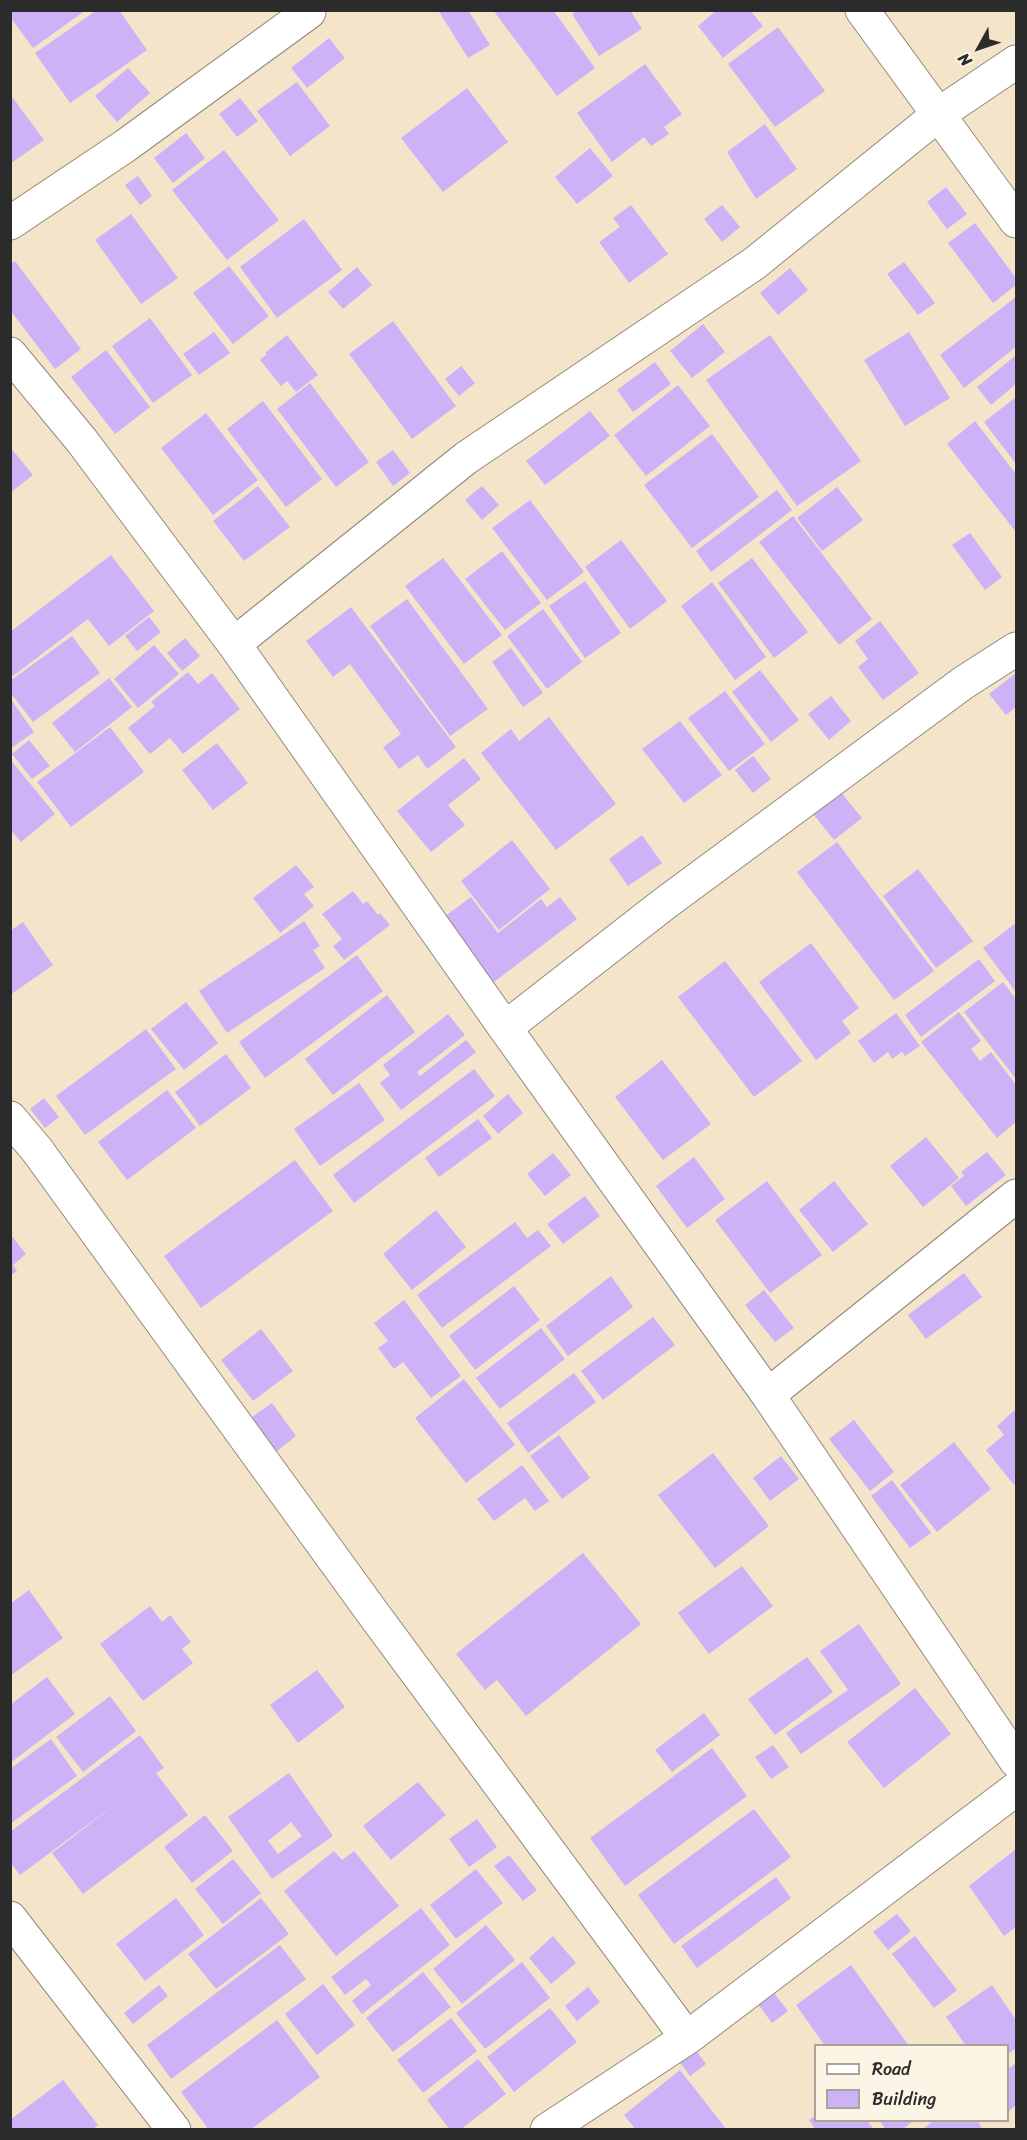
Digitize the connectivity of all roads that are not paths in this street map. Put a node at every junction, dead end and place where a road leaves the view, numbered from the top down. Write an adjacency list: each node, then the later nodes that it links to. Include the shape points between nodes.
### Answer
1 (862, 10): 4 (street)
2 (309, 11): 6 (street, via 125,146)
3 (1017, 62): 4 (street)
4 (939, 114): 5 (street); 8 (street, via 755,262 466,458)
5 (1017, 221)
6 (10, 223)
7 (10, 354): 8 (street, via 82,441)
8 (234, 644): 10 (street)
9 (1017, 649): 10 (street, via 963,683 701,876)
10 (505, 1028): 13 (street)
11 (10, 1118): 17 (street, via 37,1149)
12 (1017, 1196): 13 (street)
13 (768, 1395): 14 (street)
14 (1017, 1761)
15 (1017, 1789): 17 (street)
16 (15, 1932): 18 (street)
17 (687, 2038): 19 (street)
18 (174, 2130)
19 (547, 2130)

